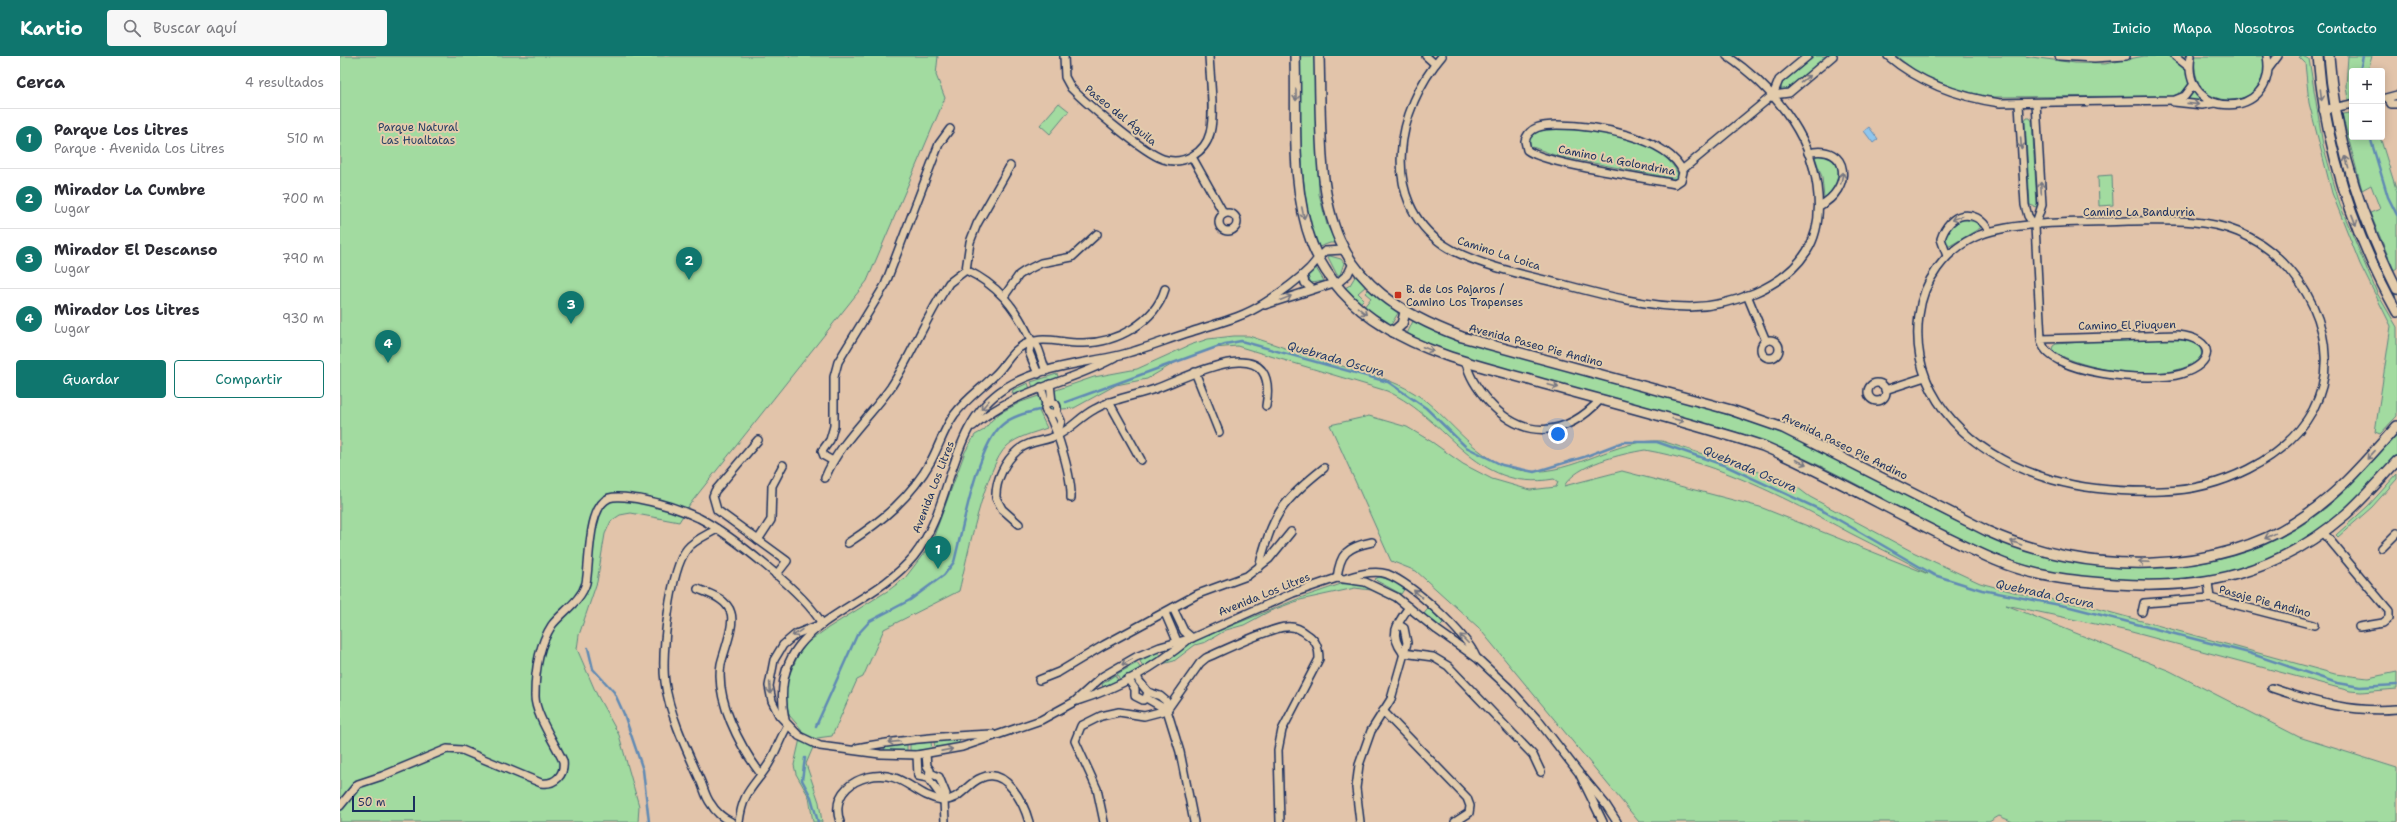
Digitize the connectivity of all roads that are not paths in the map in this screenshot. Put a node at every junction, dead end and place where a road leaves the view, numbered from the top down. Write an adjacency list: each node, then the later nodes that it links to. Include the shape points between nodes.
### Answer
1 (1064, 56): 36 (street, Paseo del Águila, via 1065,77 1070,88 1152,154 1173,161)
2 (1209, 56): 36 (street, via 1210,132 1205,145)
3 (1295, 56): 46 (main road, one-way to 46, via 1297,154 1301,202)
4 (1319, 56): 44 (main road, Avenida Paseo Pie Andino, via 1324,188 1329,215)
5 (1426, 56): 19 (street)
6 (1442, 56): 19 (street, Camino La Loica)
7 (1727, 56): 23 (street, Camino La Loica)
8 (1808, 56): 23 (street, via 1779,80)
9 (1833, 56): 23 (street, one-way to 9, via 1789,93)
10 (1888, 56): 28 (street, via 1915,75 1944,90 1981,100)
11 (2059, 56): 12 (street)
12 (2126, 56)
13 (2175, 56): 20 (street)
14 (2191, 56): 20 (street)
15 (2267, 56): 21 (street)
16 (2278, 56): 21 (street)
17 (2318, 56): 33 (main road, one-way to 33)
18 (2329, 56): 32 (main road)
19 (1435, 64): 55 (street, Camino La Loica, via 1409,112 1402,147 1401,173 1412,211 1425,229 1445,246 1465,256 1522,273 1652,303 1703,306)
20 (2190, 67): 22 (street)
21 (2269, 68): 27 (street, via 2263,87 2248,101 2235,105)
22 (2194, 84): 26 (street, via 2185,96); 27 (street, via 2205,97)
23 (1773, 95): 35 (street, Camino La Loica); 38 (street)
24 (2397, 95): 25 (street)
25 (2385, 98): 31 (street, via 2391,104)
26 (2170, 101): 27 (street, one-way to 27, via 2202,105); 29 (street)
27 (2215, 103)
28 (2019, 104): 29 (street); 41 (street, one-way to 41, via 2025,205 2028,216)
29 (2036, 104): 41 (street, one-way to 29, via 2042,205)
30 (2349, 104): 32 (street)
31 (2397, 104)
32 (2334, 107): 33 (street); 53 (main road, one-way to 32, via 2356,191)
33 (2323, 110): 58 (main road, one-way to 58, via 2336,166 2351,211 2370,258)
34 (950, 128): 88 (street, via 939,144 885,285 838,362 834,377 834,426 830,440 822,451 824,456)
35 (1808, 153): 39 (street, Camino La Loica, via 1817,181); 39 (street, one-way to 35, via 1831,200 1836,194 1843,170 1829,152 1822,150)
36 (1192, 157): 40 (street)
37 (1010, 166): 48 (street, via 977,224 970,242)
38 (1682, 170): 38 (street, Camino La Golondrina, via 1655,146 1607,130 1582,126 1543,126 1531,131 1525,141 1527,150 1544,157 1675,184 1681,180)
39 (1819, 206): 55 (street, Camino La Loica, via 1814,237 1803,257 1782,276)
40 (1224, 214)
41 (2035, 226): 42 (street, Camino La Bandurria, via 2004,227); 60 (street); 70 (street, Camino La Bandurria, via 2128,221 2193,222 2236,231 2267,248 2284,262 2303,286 2320,327 2324,349 2323,378 2319,396 2308,419 2273,453 2246,470 2219,482 2171,491 2096,488 2041,476 1994,454 1962,431 1947,415)
42 (1989, 231): 45 (street, Camino La Bandurria, via 1967,241); 45 (street, one-way to 45, via 1984,223 1976,218 1961,215 1954,217 1948,223 1941,239)
43 (1097, 234): 54 (street, via 1072,257 1041,263 1018,275)
44 (1344, 250): 46 (street, Avenida Los Litres, via 1328,250); 47 (main road, Avenida Paseo Pie Andino)
45 (1947, 256): 70 (street, Camino La Bandurria, via 1929,282 1920,308 1918,344)
46 (1318, 258): 49 (street, Avenida Los Litres); 50 (main road)
47 (1353, 263): 50 (street, Avenida Los Litres, via 1344,278); 57 (main road, Avenida Paseo Pie Andino, via 1380,293)
48 (966, 270): 54 (street, via 987,281); 88 (street, via 944,290 900,372)
49 (1302, 275): 52 (street, via 1305,283); 56 (street, Avenida Los Litres)
50 (1335, 283): 52 (street, Avenida Los Litres); 59 (main road, one-way to 59, via 1358,308)
51 (1165, 289): 61 (street, via 1161,302 1151,315 1114,337 1083,344 1042,339)
52 (1312, 289): 56 (street, Avenida Los Litres, one-way to 52)
53 (2397, 289)
54 (1004, 295): 61 (street)
55 (1748, 295): 62 (street)
56 (1261, 306): 63 (street, Avenida Los Litres)
57 (1405, 312): 59 (main road, via 1402,324); 82 (main road, Avenida Paseo Pie Andino, one-way to 57, via 2328,499 2297,522 2260,541 2229,552 2193,560 2160,563 2085,559 2036,549 2004,538 1783,428 1731,410 1462,337)
58 (2397, 312)
59 (1393, 332): 64 (main road, one-way to 64, via 1420,346)
60 (2041, 339): 60 (street, Camino El Piuquen, via 2046,351 2069,365 2088,371 2122,376 2158,377 2180,374 2202,364 2207,353 2198,339 2178,335)
61 (1031, 341): 66 (street, via 1038,348); 68 (street, via 1030,352); 101 (street, via 1012,354 1000,371 956,412 928,466 904,498 879,521)
62 (1766, 341)
63 (1121, 355): 65 (street, Avenida Los Litres); 69 (street, Avenida Los Litres)
64 (1466, 362): 76 (main road, one-way to 76); 76 (street, via 1471,378 1486,399 1508,419 1526,428 1547,430 1568,423 1583,416)
65 (1071, 364): 66 (street, Avenida Los Litres); 69 (street, via 1074,370)
66 (1046, 372): 68 (street, Avenida Los Litres)
67 (1195, 372): 77 (street, via 1151,390); 79 (street, via 1223,364 1257,365 1266,376); 84 (street)
68 (1038, 374): 72 (street, Avenida Los Litres)
69 (1073, 377): 71 (street, Avenida Los Litres)
70 (1925, 377): 74 (street)
71 (1050, 384): 73 (street, Avenida Los Litres); 78 (street)
72 (1008, 386): 75 (street, via 1008,394); 83 (street, Avenida Los Litres, one-way to 83, via 985,405)
73 (1041, 387): 75 (street, Avenida Los Litres); 78 (street)
74 (1886, 390)
75 (1013, 398): 83 (street, Avenida Los Litres, via 994,409)
76 (1601, 400): 108 (main road, one-way to 108, via 1763,446 1811,466 1980,553 2026,571 2058,579 2091,583 2149,586)
77 (1109, 402): 85 (street, via 1087,413); 87 (street)
78 (1049, 403): 80 (street, via 1056,406); 81 (street, via 1045,408)
79 (1266, 406)
80 (1056, 411): 81 (street); 85 (street, via 1061,421)
81 (1048, 413): 85 (street)
82 (2397, 426)
83 (968, 430): 117 (street, Avenida Los Litres, via 932,526 916,554 891,579)
84 (1219, 432)
85 (1057, 436): 93 (street, via 1070,482); 94 (street, via 1023,446 1008,461 1000,477 996,490 997,502)
86 (758, 440): 99 (street, via 713,496 717,510)
87 (1141, 460)
88 (833, 461): 92 (street)
89 (2397, 461): 97 (main road, via 2360,501)
90 (783, 465): 99 (street, via 772,486 770,520)
91 (1324, 468): 103 (street, via 1303,485 1275,516)
92 (825, 478)
93 (1071, 498)
94 (1019, 524)
95 (717, 529): 105 (street); 154 (street, via 680,510 653,502 619,497 609,498 603,502 591,533 584,590 552,626 540,651 535,706 563,761 563,769 556,780 541,783 462,750 447,749 358,784); 156 (street, via 694,542 679,563 670,600 664,664 665,683 710,804)
96 (1291, 532): 103 (street)
97 (2323, 532): 108 (main road, via 2274,561 2244,573); 120 (street, via 2388,610 2389,618 2382,623)
98 (2397, 533): 102 (street)
99 (758, 540): 105 (street, via 786,561)
100 (1372, 542): 106 (street, via 1349,549 1340,561)
101 (848, 543)
102 (2382, 548)
103 (1259, 568): 113 (street, via 1247,576 1216,586)
104 (1376, 573): 107 (street, Avenida Los Litres); 109 (street, via 1372,577); 116 (street, Avenida Los Litres, one-way to 104, via 1410,587 1385,574)
105 (776, 575): 117 (street, via 792,588)
106 (1337, 578): 107 (street, Avenida Los Litres); 122 (street, Avenida Los Litres, via 1253,609)
107 (1347, 578): 109 (street, Avenida Los Litres)
108 (2208, 582): 111 (street, Pasaje Pie Andino)
109 (1374, 586): 112 (street, Avenida Los Litres, via 1385,590)
110 (698, 589): 150 (street, via 718,598 726,604 732,614 721,665 723,696 738,739)
111 (2210, 598): 114 (street, Pasaje Pie Andino, via 2144,603); 119 (street, Pasaje Pie Andino)
112 (1409, 607): 118 (street); 121 (street, Avenida Los Litres)
113 (1173, 608): 115 (street); 122 (street, via 1184,631)
114 (2142, 612)
115 (1165, 613): 123 (street); 129 (street, via 1059,672)
116 (1446, 621): 121 (street, via 1446,628); 127 (street, Avenida Los Litres, one-way to 116, via 1468,643)
117 (822, 624): 139 (street, Avenida Los Litres, via 799,645 787,666 782,688); 139 (street, Avenida Los Litres, one-way to 139, via 796,634 783,645 774,660 770,693 774,708)
118 (1399, 625): 125 (street, via 1404,628 1407,640); 125 (street, via 1396,629 1396,642)
119 (2314, 625)
120 (2359, 627)
121 (1437, 630): 127 (street, Avenida Los Litres)
122 (1192, 638): 123 (street, Avenida Los Litres); 126 (street, Avenida Los Litres)
123 (1176, 641): 124 (street, Avenida Los Litres)
124 (1160, 647): 126 (street); 131 (street, Avenida Los Litres, one-way to 131, via 1124,664)
125 (1404, 653): 138 (street, via 1391,699); 148 (street, via 1433,657 1448,666 1533,755)
126 (1165, 658): 128 (street, Avenida Los Litres)
127 (1478, 659): 149 (street, Avenida Los Litres, via 1538,720)
128 (1137, 675): 130 (street, Avenida Los Litres); 134 (street)
129 (1038, 680)
130 (1128, 680): 133 (street, Avenida Los Litres); 134 (street, via 1138,700)
131 (1097, 681): 133 (street); 135 (street, Avenida Los Litres)
132 (2272, 688): 136 (street, via 2336,707)
133 (1104, 692): 135 (street, Avenida Los Litres)
134 (1147, 695): 137 (street, via 1160,696 1166,701)
135 (1074, 702): 141 (street, Avenida Los Litres, via 1041,720)
136 (2397, 709)
137 (1167, 710): 161 (street, via 1144,716 1119,712 1101,716 1086,722 1078,732 1075,741 1097,789); 162 (street, via 1180,752); 163 (street, via 1206,658 1285,626 1294,627 1311,637 1319,651 1319,659 1288,716 1280,740)
138 (1383, 711): 164 (street, via 1366,742 1359,765 1356,788); 165 (street, via 1467,798 1469,813)
139 (787, 723): 144 (street, Avenida Los Litres, via 799,736 811,743 828,748); 150 (street, via 768,765)
140 (960, 734): 141 (street, Avenida Los Litres); 142 (street, Avenida Los Litres, one-way to 142); 143 (street, via 963,740)
141 (1000, 734): 143 (street, Avenida Los Litres)
142 (880, 743): 144 (street, Avenida Los Litres); 145 (street)
143 (962, 747): 146 (street, Avenida Los Litres, one-way to 143)
144 (853, 749): 145 (street, Avenida Los Litres)
145 (880, 754): 147 (street, Avenida Los Litres)
146 (926, 754): 147 (street, Avenida Los Litres); 151 (street)
147 (917, 755): 151 (street, via 918,776)
148 (1541, 772)
149 (1579, 773): 153 (street, Avenida Los Litres); 155 (street, Avenida Los Litres)
150 (761, 774): 157 (street, via 741,804)
151 (929, 776): 152 (street)
152 (944, 800): 158 (street, via 930,797 902,780 878,775 857,780 846,788 838,806); 159 (street); 160 (street, via 958,795 982,777 991,776 1001,779 1014,791 1023,805)
153 (1606, 805): 155 (street); 167 (street, Avenida Los Litres)
154 (340, 806)
155 (1597, 810): 166 (street, Avenida Los Litres)
156 (731, 822)
157 (739, 822)
158 (840, 822)
159 (945, 822)
160 (1029, 822)
161 (1104, 822)
162 (1194, 822)
163 (1280, 822)
164 (1360, 822)
165 (1455, 822)
166 (1603, 822)
167 (1617, 822)

